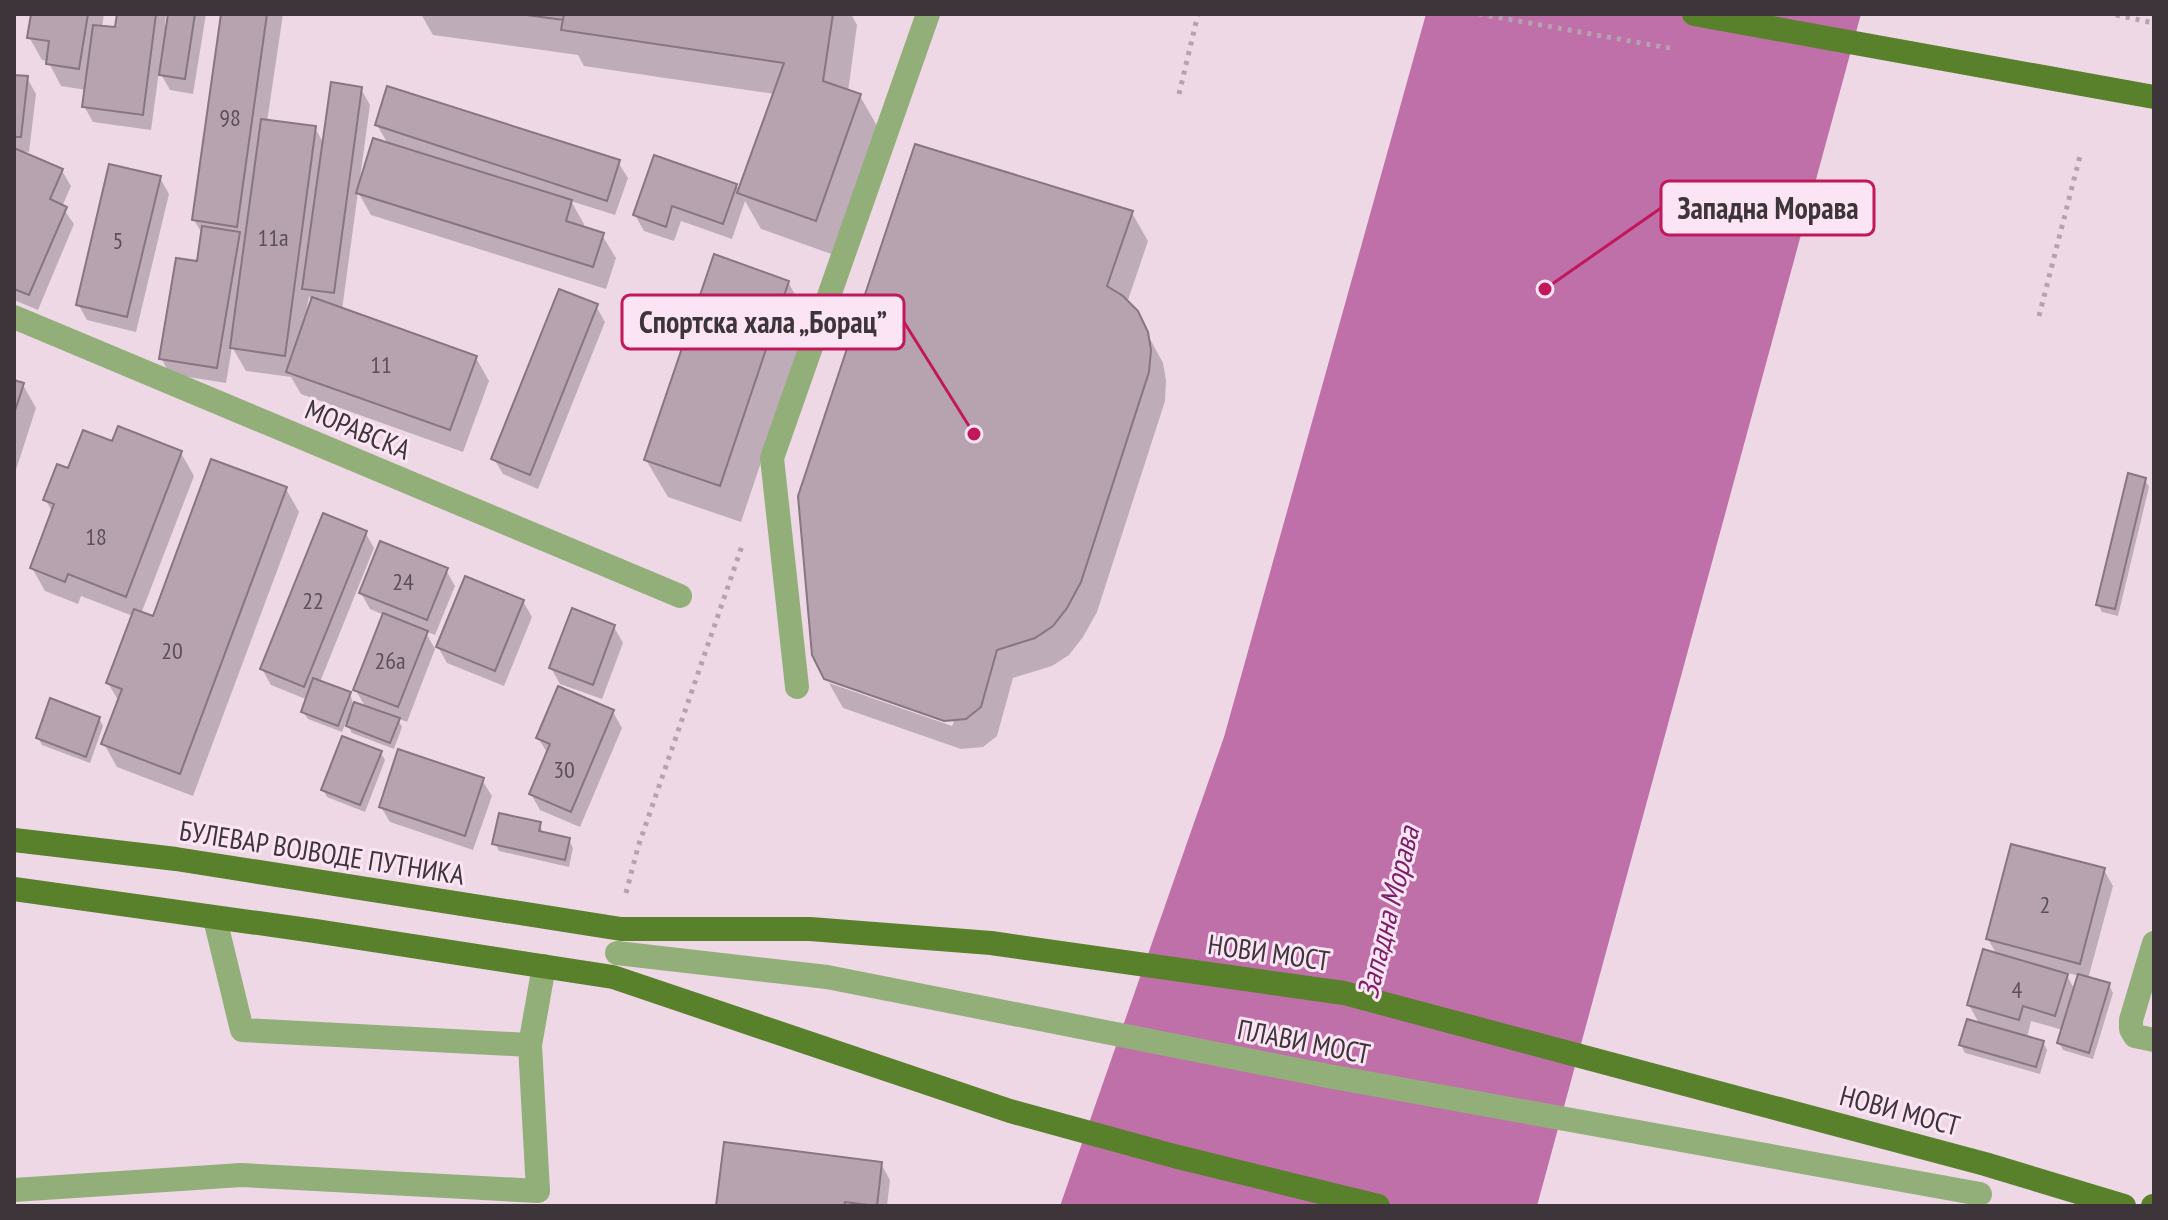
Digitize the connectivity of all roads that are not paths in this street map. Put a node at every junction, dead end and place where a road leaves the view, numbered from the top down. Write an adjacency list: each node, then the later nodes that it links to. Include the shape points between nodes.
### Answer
1 (928, 14): 6 (street, via 772,458)
2 (1694, 14): 3 (main road, bridge)
3 (2154, 97)
4 (14, 317): 5 (street, МОРАВСКА)
5 (680, 596)
6 (797, 687)
7 (14, 840): 11 (main road, БУЛЕВАР ВОЈВОДЕ ПУТНИКА, via 176,859)
8 (14, 889): 9 (main road)
9 (215, 919): 12 (main road); 14 (street, via 242,1030)
10 (2154, 943): 13 (street, via 2131,1020 2135,1036)
11 (617, 953): 12 (main road); 16 (street, ПЛАВИ МОСТ, via 827,977 1328,1076); 17 (main road, via 1010,1111); 18 (main road, НОВИ МОСТ, via 810,929 991,943 1344,993)
12 (544, 966): 14 (street)
13 (2154, 1040)
14 (530, 1045): 15 (street, via 538,1191 241,1175)
15 (14, 1190)
16 (1980, 1194)
17 (1378, 1206)
18 (2124, 1206): 19 (main road)
19 (2132, 1206)

